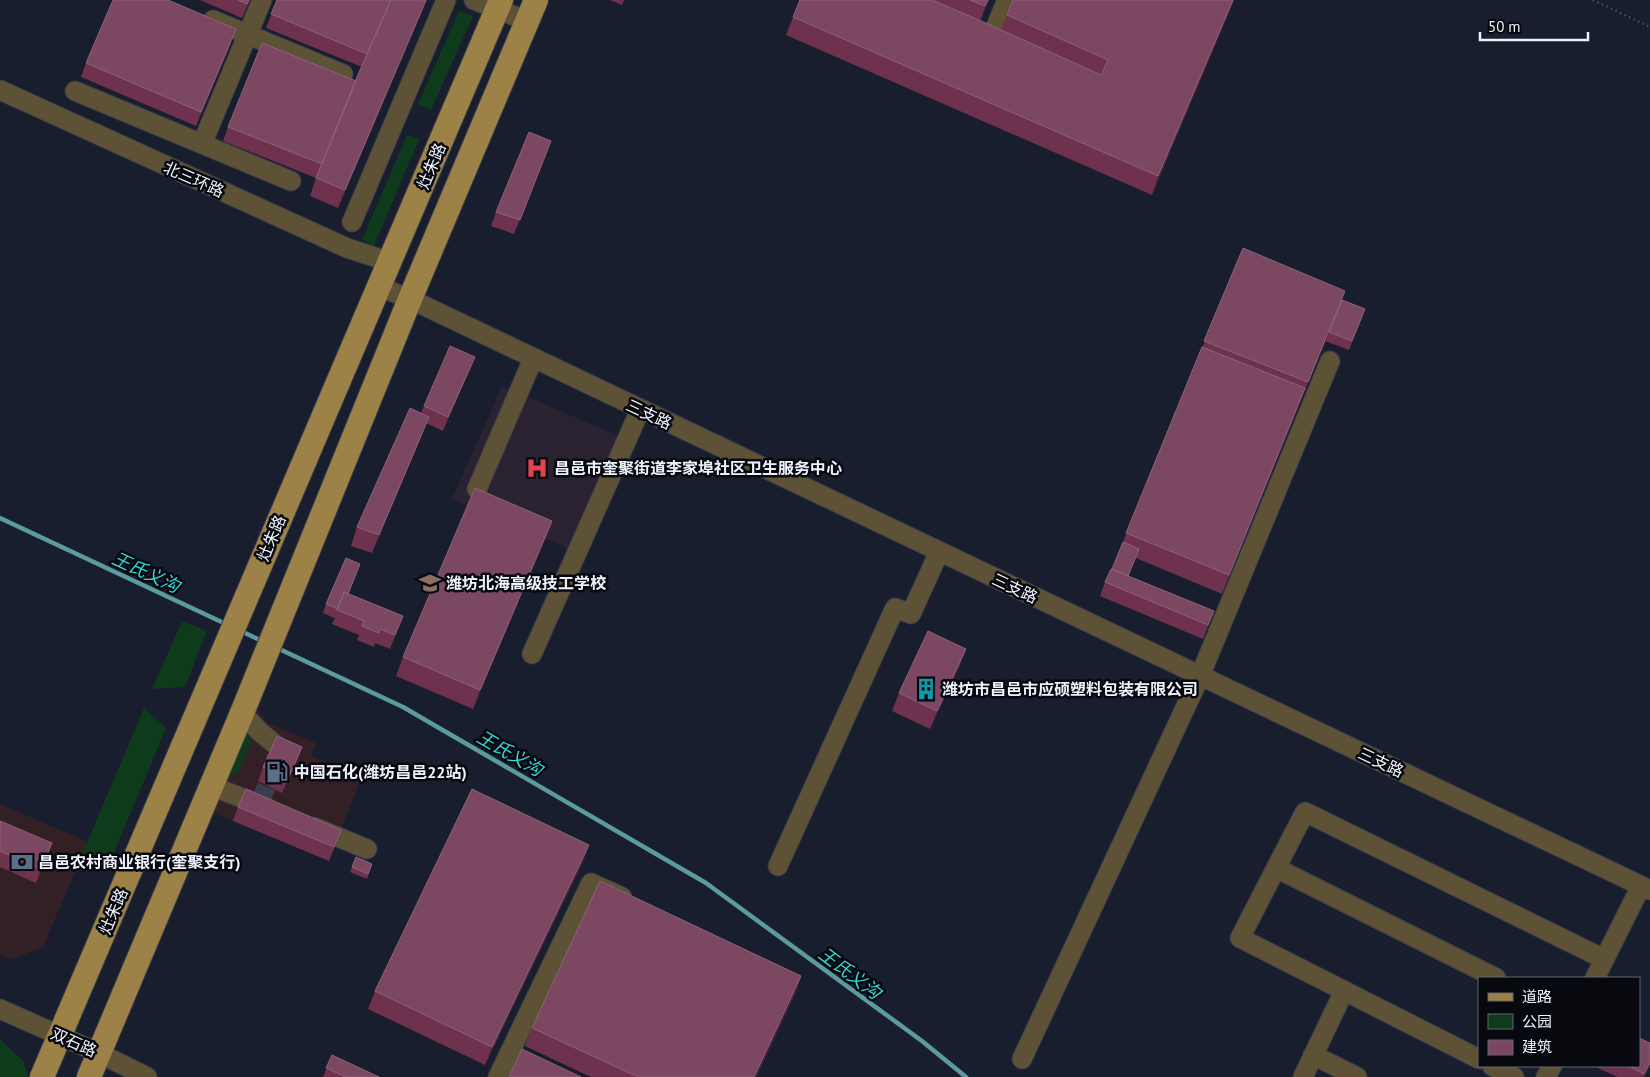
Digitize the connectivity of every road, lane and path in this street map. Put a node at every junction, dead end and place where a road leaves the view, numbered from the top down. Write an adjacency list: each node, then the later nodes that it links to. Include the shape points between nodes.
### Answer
1 (262, 0): 10 (street)
2 (446, 0): 17 (street)
3 (474, 0): 6 (street)
4 (1007, 0): 11 (street, via 991,38)
5 (1593, 0): 9 (path)
6 (499, 4): 7 (street); 18 (main road, 灶朱路)
7 (532, 10): 20 (main road, 灶朱路)
8 (197, 14): 10 (street)
9 (1650, 27)
10 (248, 35): 12 (street); 15 (street)
11 (1018, 50)
12 (343, 74)
13 (0, 90): 18 (street, 北三环路, via 347,248)
14 (75, 91): 15 (street)
15 (202, 144): 16 (street)
16 (291, 181)
17 (352, 222)
18 (390, 262): 19 (main road, 灶朱路)
19 (380, 287): 20 (street, 三支路); 41 (main road, 灶朱路)
20 (410, 299): 21 (street, 三支路); 28 (main road, 灶朱路)
21 (533, 359): 23 (street, 三支路); 24 (street)
22 (1330, 361): 27 (street)
23 (640, 410): 25 (street, 三支路); 26 (street)
24 (477, 489)
25 (939, 552): 27 (street, 三支路); 32 (street, via 911,614 895,608)
26 (532, 654)
27 (1200, 676): 34 (street, 三支路); 45 (street)
28 (242, 713): 29 (street); 30 (main road, 灶朱路)
29 (282, 750)
30 (211, 786): 31 (street); 42 (main road, 灶朱路)
31 (366, 849)
32 (778, 866)
33 (1276, 868): 36 (street, via 1304,812); 37 (street); 39 (street, via 1240,938)
34 (1645, 888): 36 (street)
35 (634, 903): 50 (street, via 591,883 518,1058)
36 (1604, 959): 38 (street)
37 (1494, 977)
38 (1595, 977)
39 (1344, 991): 43 (street); 44 (street)
40 (0, 1009): 41 (street, 双石路)
41 (60, 1036): 42 (street, 双石路); 47 (main road, 灶朱路)
42 (99, 1053): 48 (main road, 灶朱路); 49 (street, 双石路)
43 (1313, 1055): 51 (street); 52 (street)
44 (1478, 1058)
45 (1022, 1059)
46 (1494, 1067): 53 (street)
47 (42, 1077)
48 (90, 1077)
49 (147, 1077)
50 (498, 1077)
51 (1302, 1077)
52 (1357, 1077)
53 (1514, 1077)

